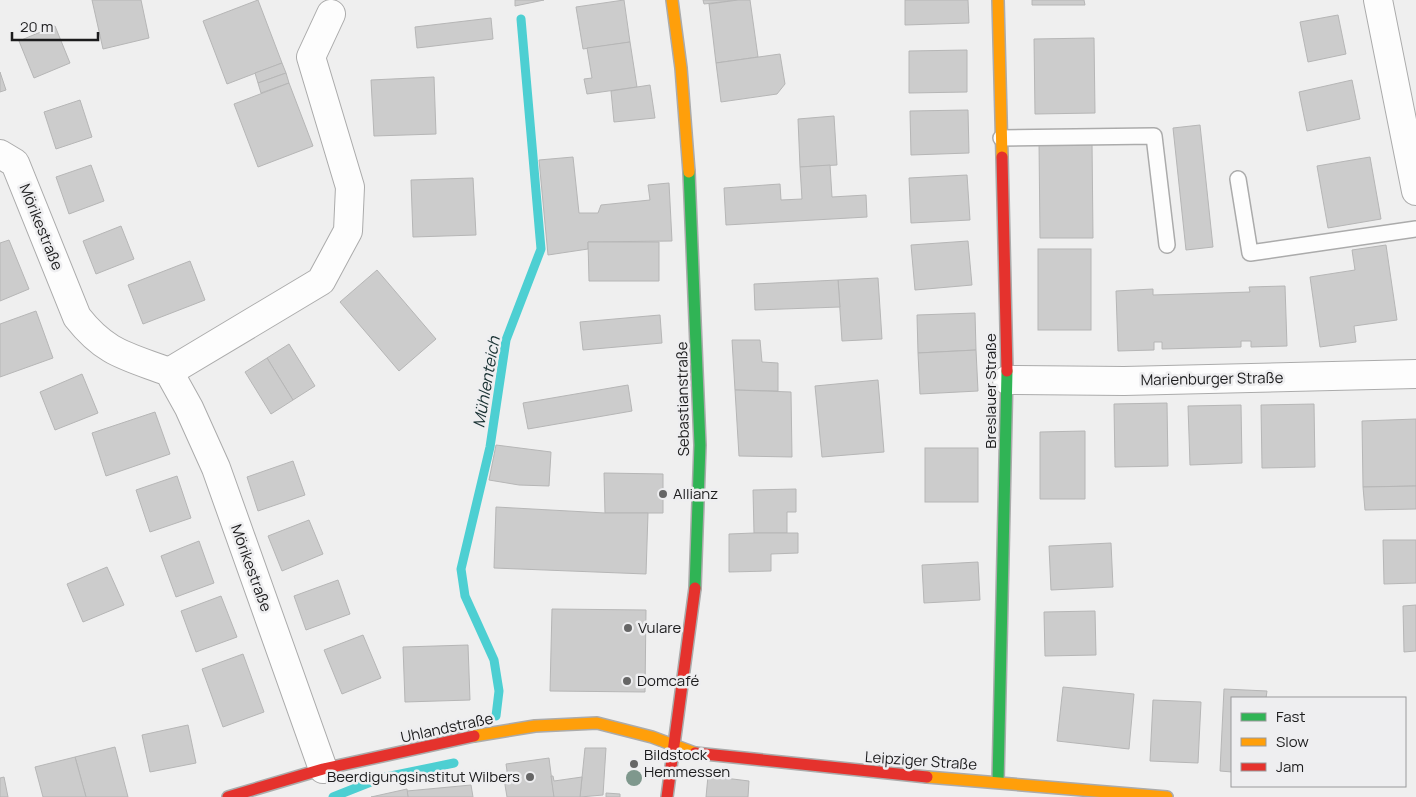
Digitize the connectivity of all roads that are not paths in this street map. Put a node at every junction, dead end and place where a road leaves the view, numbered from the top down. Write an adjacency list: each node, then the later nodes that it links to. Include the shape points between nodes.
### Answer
1 (672, 0): 14 (street, Sebastianstraße, via 681,68 692,210 700,445 696,584)
2 (998, 0): 5 (street, Breslauer Straße)
3 (1378, 0): 8 (street)
4 (331, 14): 11 (street, via 311,57 350,187 348,231 321,281)
5 (1001, 138): 10 (lane, via 1154,136); 13 (street, Breslauer Straße)
6 (0, 154): 11 (street, Mörikestraße, via 16,163 78,317 93,336 113,351)
7 (1238, 179): 9 (lane, via 1250,253)
8 (1416, 191)
9 (1416, 229)
10 (1167, 245)
11 (169, 372): 15 (street, Mörikestraße, via 216,468)
12 (1416, 374): 13 (street, Marienburger Straße, via 1134,381)
13 (1007, 380): 16 (street, Breslauer Straße)
14 (674, 747): 15 (street, Uhlandstraße, via 652,737 597,722 568,723 485,734); 16 (street, Leipziger Straße, via 693,754); 18 (street, Sebastianstraße)
15 (323, 769): 17 (street, Uhlandstraße)
16 (998, 782): 19 (street, Leipziger Straße)
17 (228, 797)
18 (667, 797)
19 (1167, 797)

